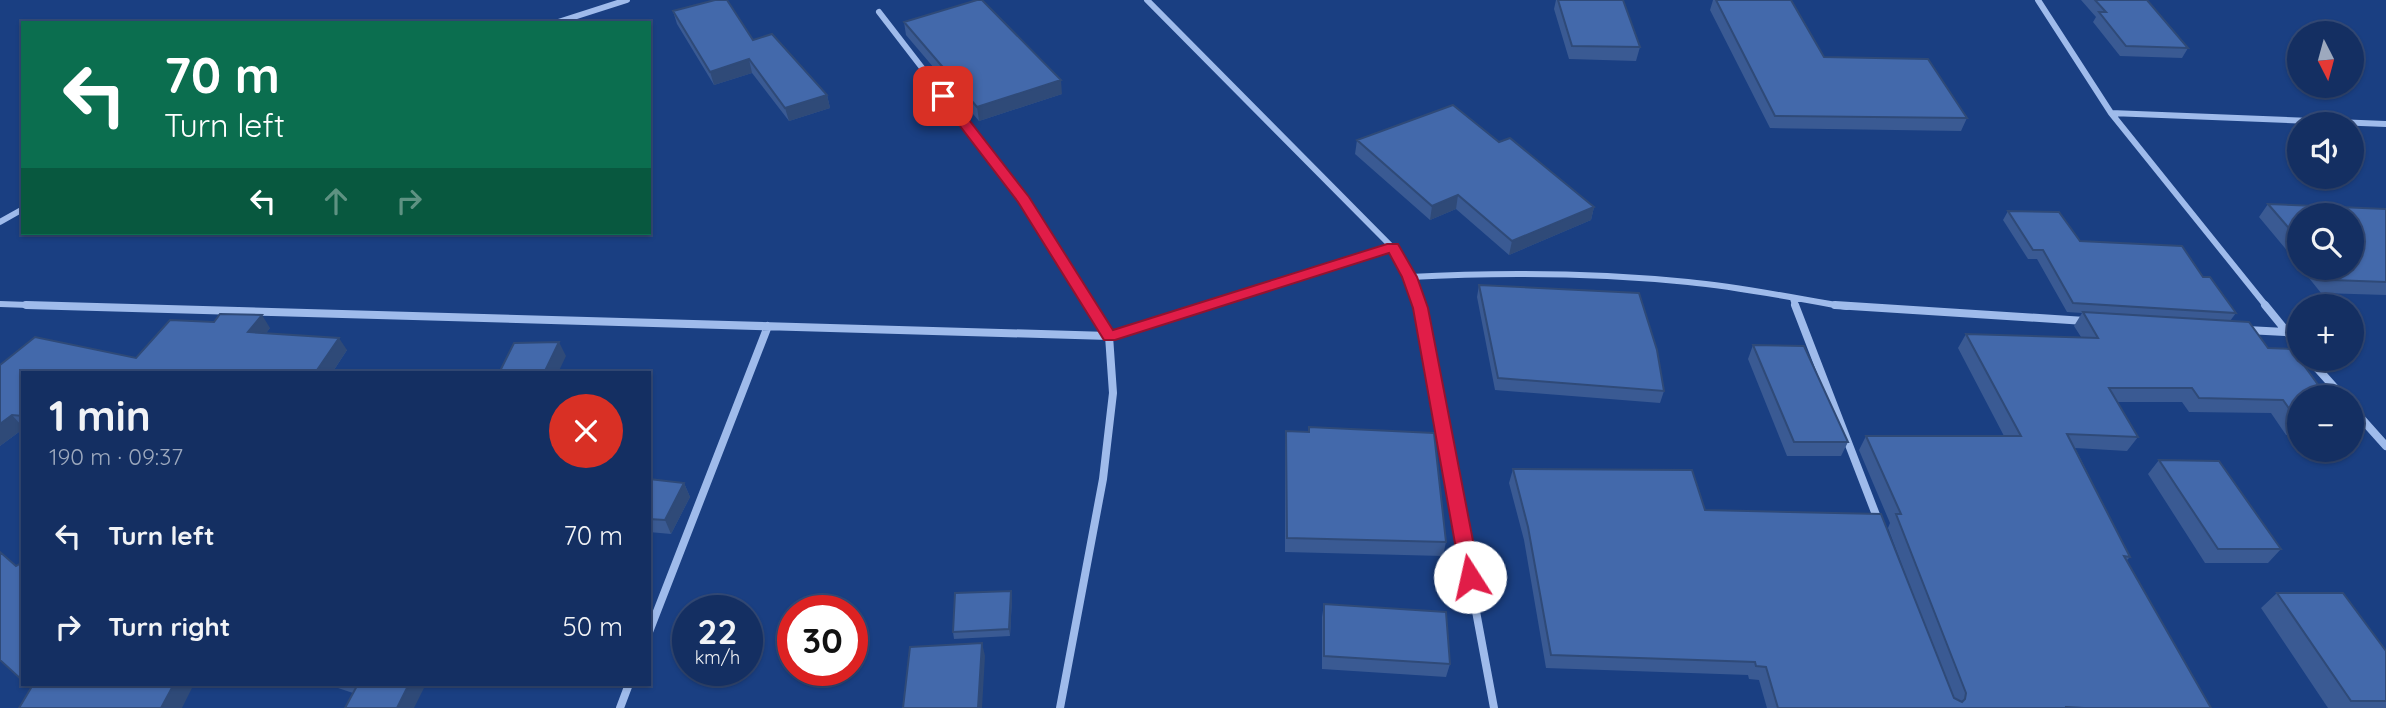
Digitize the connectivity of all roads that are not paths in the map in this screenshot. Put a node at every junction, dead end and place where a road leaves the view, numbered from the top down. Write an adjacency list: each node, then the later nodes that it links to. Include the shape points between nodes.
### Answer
1 (627, 0): 5 (street)
2 (1147, 0): 10 (street)
3 (2038, 0): 6 (street)
4 (879, 12): 18 (street, via 1024,200)
5 (561, 21)
6 (2111, 113): 7 (street); 17 (street)
7 (2386, 124)
8 (21, 210): 9 (street)
9 (0, 222)
10 (1392, 247): 11 (street); 18 (street)
11 (1410, 277): 12 (street, via 1496,272 1607,275 1691,282); 28 (street, via 1427,341)
12 (1793, 299): 14 (street, via 1856,308); 23 (street)
13 (0, 304): 15 (street)
14 (2096, 322)
15 (768, 326): 18 (street); 24 (street)
16 (2244, 330): 17 (street)
17 (2285, 332)
18 (1109, 336): 27 (street, via 1113,393 1103,478)
19 (2320, 371): 20 (street)
20 (2332, 385)
21 (2364, 421): 22 (street)
22 (2386, 446)
23 (1881, 529)
24 (651, 627)
25 (628, 686): 26 (street)
26 (620, 708)
27 (1060, 708)
28 (1494, 708)

